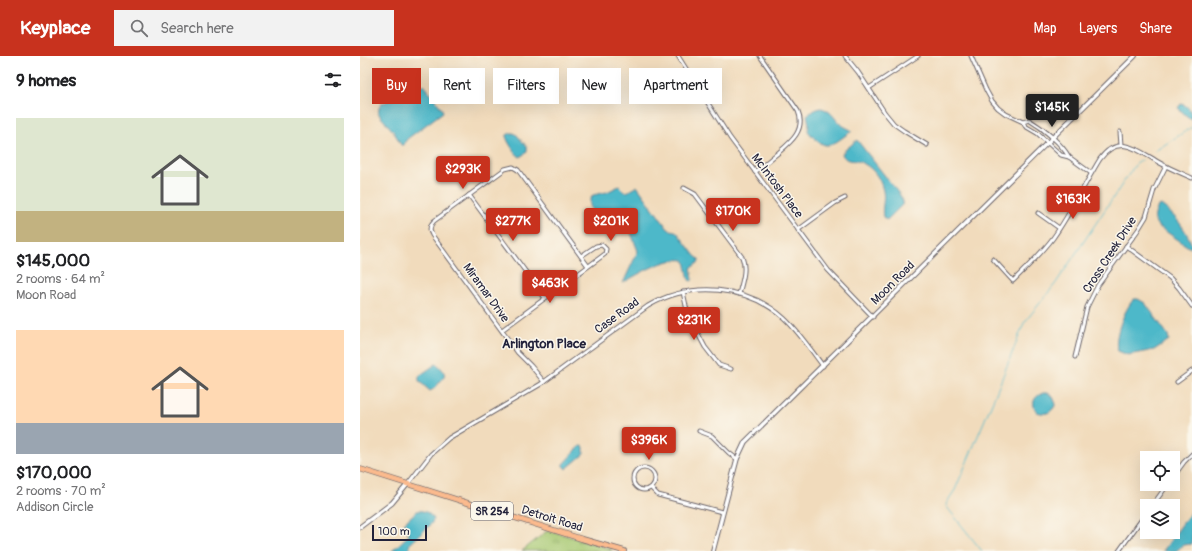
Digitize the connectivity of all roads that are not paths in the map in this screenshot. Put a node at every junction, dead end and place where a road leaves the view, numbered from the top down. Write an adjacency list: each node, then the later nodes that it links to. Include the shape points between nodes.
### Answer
1 (678, 56): 16 (street, McIntosh Place, via 727,134)
2 (760, 56): 16 (street, via 798,111 800,124 799,131 792,141)
3 (845, 56): 7 (street)
4 (918, 56): 7 (street)
5 (971, 56): 8 (street, via 994,104 1006,114)
6 (1135, 56): 10 (street, Moon Road)
7 (869, 88): 12 (street, via 894,124)
8 (1023, 122): 10 (street, via 1030,120); 11 (street)
9 (1120, 132): 13 (street)
10 (1052, 138): 11 (street, Moon Road); 14 (street, via 1066,151)
11 (1047, 143): 14 (street, via 1061,156); 33 (street, Moon Road)
12 (927, 145)
13 (1121, 145): 15 (street, via 1134,147); 17 (street, via 1106,152)
14 (1069, 158): 17 (street)
15 (1166, 166): 18 (street); 25 (street, Cross Creek Drive, via 1154,190 1146,217)
16 (755, 172): 24 (street, McIntosh Place)
17 (1091, 173): 23 (street)
18 (1192, 178)
19 (684, 188): 30 (street, via 695,194 742,257 744,271)
20 (469, 195): 26 (street, via 506,169 513,167 518,170); 31 (street); 34 (street, Miramar Drive, via 434,221 430,230)
21 (845, 198): 24 (street)
22 (1038, 213): 23 (street)
23 (1059, 228): 27 (street, via 1039,255 1013,281)
24 (798, 230): 33 (street, McIntosh Place, via 830,273)
25 (1126, 246): 32 (street, via 1170,278); 35 (street, Cross Creek Drive, via 1098,285 1087,307)
26 (581, 256): 28 (street); 28 (street, via 597,245 605,247 605,254)
27 (993, 259)
28 (588, 266): 31 (street)
29 (683, 292): 30 (street, Case Road, via 707,289); 37 (street, via 688,315 705,347 719,365); 39 (street, Case Road, via 648,306)
30 (739, 294): 36 (street, Case Road, via 760,302 781,316)
31 (545, 298): 34 (street)
32 (1192, 306)
33 (873, 316): 36 (street, Moon Road)
34 (502, 330): 39 (street, Miramar Drive, via 518,353)
35 (1076, 357)
36 (823, 366): 43 (street, Moon Road, via 745,442)
37 (731, 369)
38 (1192, 371): 40 (street)
39 (544, 382): 46 (street, Case Road, via 449,438 432,454)
40 (1177, 382)
41 (699, 432): 43 (street, via 712,436)
42 (1192, 454): 44 (street)
43 (737, 459): 48 (street, Moon Road)
44 (1180, 467)
45 (360, 469): 46 (main road, Detroit Road / SR 254)
46 (407, 485): 50 (street, Case Road, via 392,503); 51 (main road, Detroit Road / SR 254)
47 (651, 488): 47 (street, via 655,482 652,471 645,468 638,470 633,476 635,486 645,491); 48 (street, via 658,495)
48 (722, 512): 52 (street, Moon Road)
49 (1140, 522): 53 (street)
50 (360, 527)
51 (624, 551)
52 (713, 551)
53 (1119, 551)

